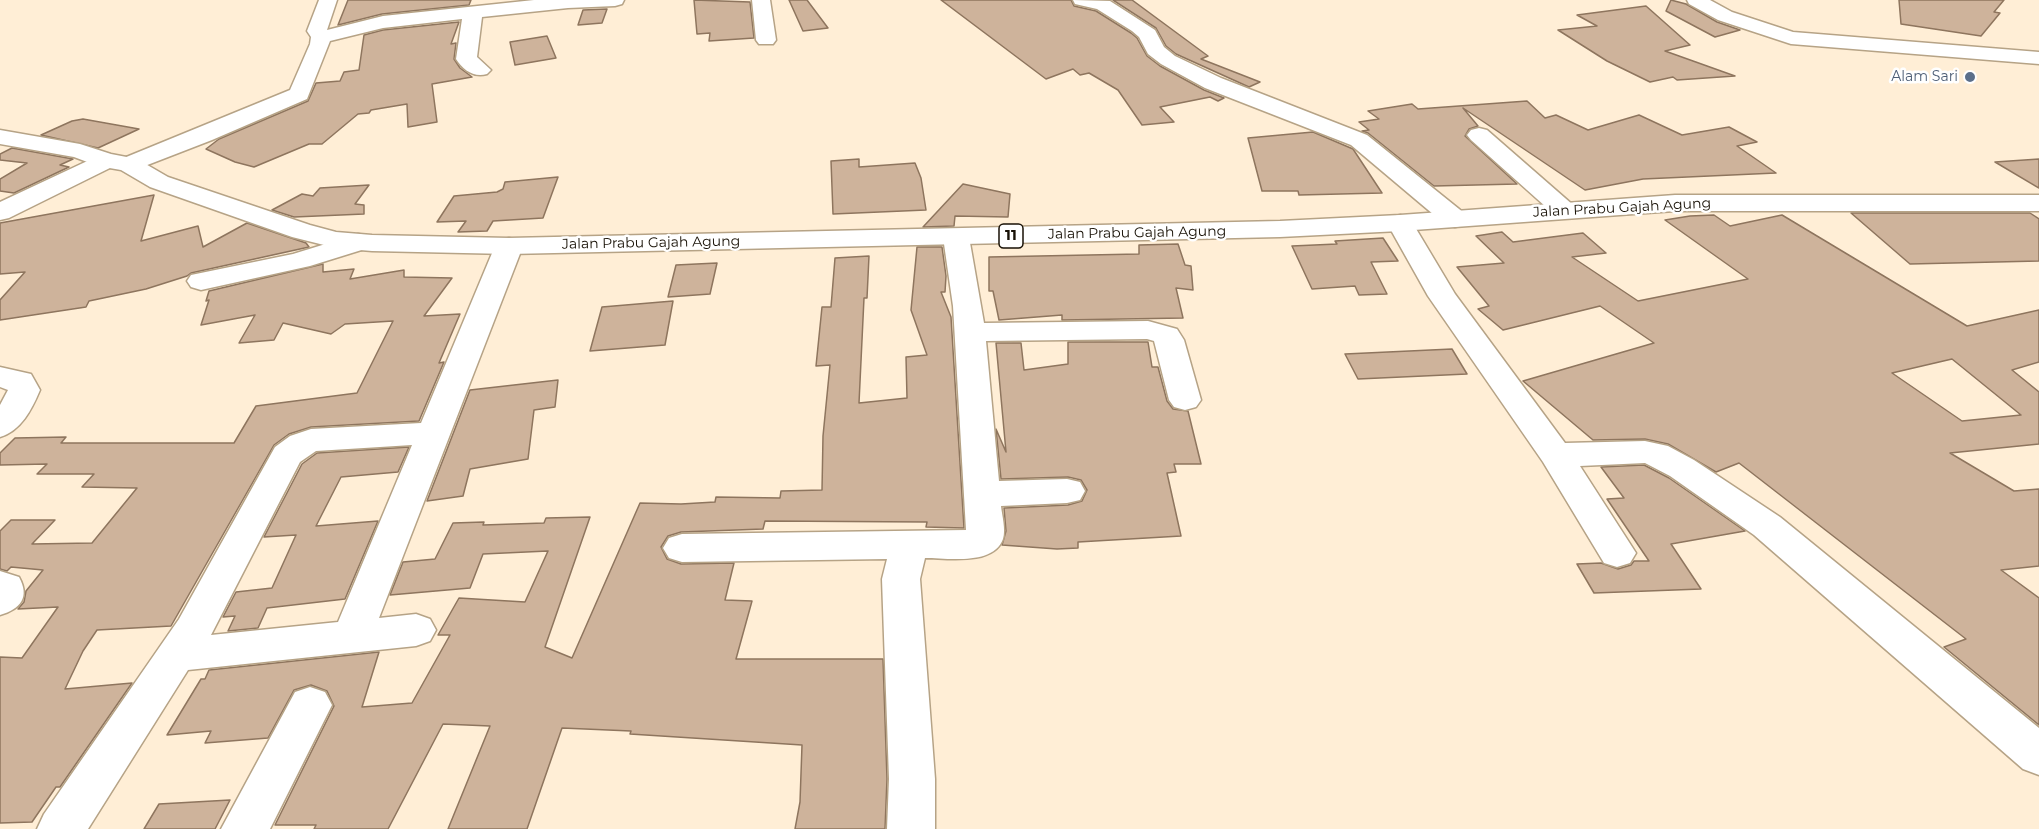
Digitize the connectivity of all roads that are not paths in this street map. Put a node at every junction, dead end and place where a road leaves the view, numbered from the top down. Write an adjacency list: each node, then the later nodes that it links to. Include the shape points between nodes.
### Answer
1 (328, 0): 7 (main road, via 317,31)
2 (615, 0): 6 (main road)
3 (761, 0): 8 (main road)
4 (1082, 0): 17 (main road, via 1103,5 1139,27 1148,34 1155,50 1190,72 1359,140)
5 (1696, 0): 9 (main road, via 1725,16 1791,38)
6 (473, 13): 7 (main road, via 383,22 368,17); 10 (main road, via 466,59)
7 (321, 37): 13 (main road, via 299,94 204,135)
8 (766, 40)
9 (2039, 58)
10 (480, 70)
11 (1479, 135): 15 (main road)
12 (0, 137): 13 (main road, Jalan Prabu Gajah Agung / 11)
13 (118, 162): 16 (main road); 20 (main road, Jalan Prabu Gajah Agung / 11, via 159,183 301,231)
14 (2039, 203): 15 (main road, Jalan Prabu Gajah Agung / 11, via 1675,203)
15 (1564, 210): 17 (main road, Jalan Prabu Gajah Agung / 11)
16 (0, 212)
17 (1455, 219): 18 (main road, Jalan Prabu Gajah Agung / 11)
18 (1400, 223): 19 (main road, Jalan Prabu Gajah Agung / 11); 28 (main road, via 1442,296)
19 (956, 237): 21 (main road, Jalan Prabu Gajah Agung / 11); 23 (main road)
20 (358, 242): 21 (main road, Jalan Prabu Gajah Agung / 11); 22 (main road, via 292,263)
21 (509, 246): 27 (main road)
22 (201, 281)
23 (969, 332): 25 (main road, via 1159,333 1169,340); 30 (main road)
24 (0, 377): 26 (main road, via 20,381 24,390 18,406)
25 (1185, 400)
26 (0, 426)
27 (434, 433): 37 (main road); 38 (main road, via 311,440 292,449)
28 (1556, 455): 33 (main road); 40 (main road, via 1646,452 1682,468 1767,526)
29 (1067, 491): 30 (main road)
30 (982, 495): 31 (main road, via 985,537 981,542)
31 (909, 545): 32 (main road); 43 (main road, via 901,579)
32 (682, 548)
33 (1617, 553)
34 (0, 586): 35 (main road, via 5,587)
35 (0, 600)
36 (416, 630): 37 (main road)
37 (352, 636): 38 (main road)
38 (177, 655): 41 (main road)
39 (309, 705): 42 (main road)
40 (2039, 755)
41 (61, 829)
42 (245, 829)
43 (911, 829)

